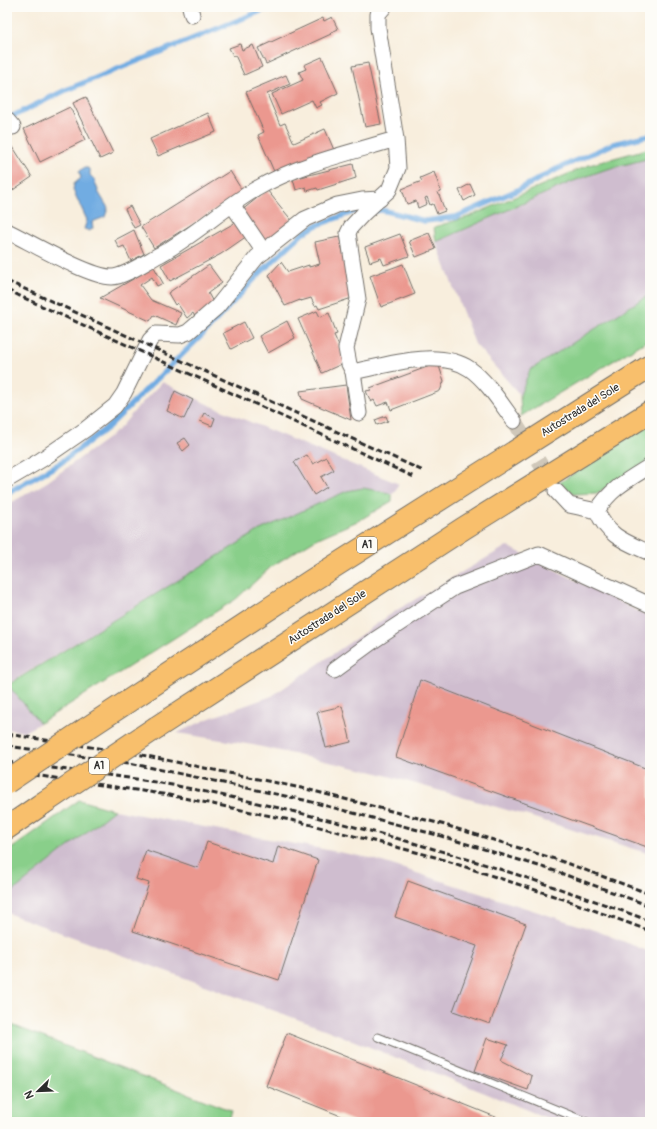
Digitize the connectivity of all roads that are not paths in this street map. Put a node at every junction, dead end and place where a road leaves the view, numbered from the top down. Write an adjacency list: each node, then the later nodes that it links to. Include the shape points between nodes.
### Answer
1 (384, 7): 2 (street, via 378,14 378,28)
2 (396, 139): 3 (street, via 398,168 389,190); 4 (street, via 304,167 255,189)
3 (378, 200): 6 (street, via 337,205 305,219); 8 (street, via 351,227 348,234 358,299 346,348)
4 (233, 206): 5 (street, via 167,250 113,278 100,276); 6 (street)
5 (7, 231)
6 (264, 252): 13 (street, via 216,307 188,332 180,335 156,334 150,340 115,406 67,442)
7 (650, 366): 19 (highway, Autostrada del Sole / A1, bridge, via 324,573)
8 (353, 372): 10 (street); 11 (street, via 412,359 456,363 470,369)
9 (650, 412): 20 (highway, Autostrada del Sole / A1, bridge, via 464,528 156,727)
10 (359, 413)
11 (514, 421)
12 (650, 466): 15 (street, via 614,489)
13 (7, 480)
14 (556, 490): 15 (street, via 569,505)
15 (597, 511): 16 (street, via 603,524 612,534)
16 (650, 553)
17 (650, 605): 18 (street, via 539,554 455,587)
18 (335, 669)
19 (7, 782)
20 (7, 828)
21 (378, 1036): 22 (lane)
22 (587, 1122)

